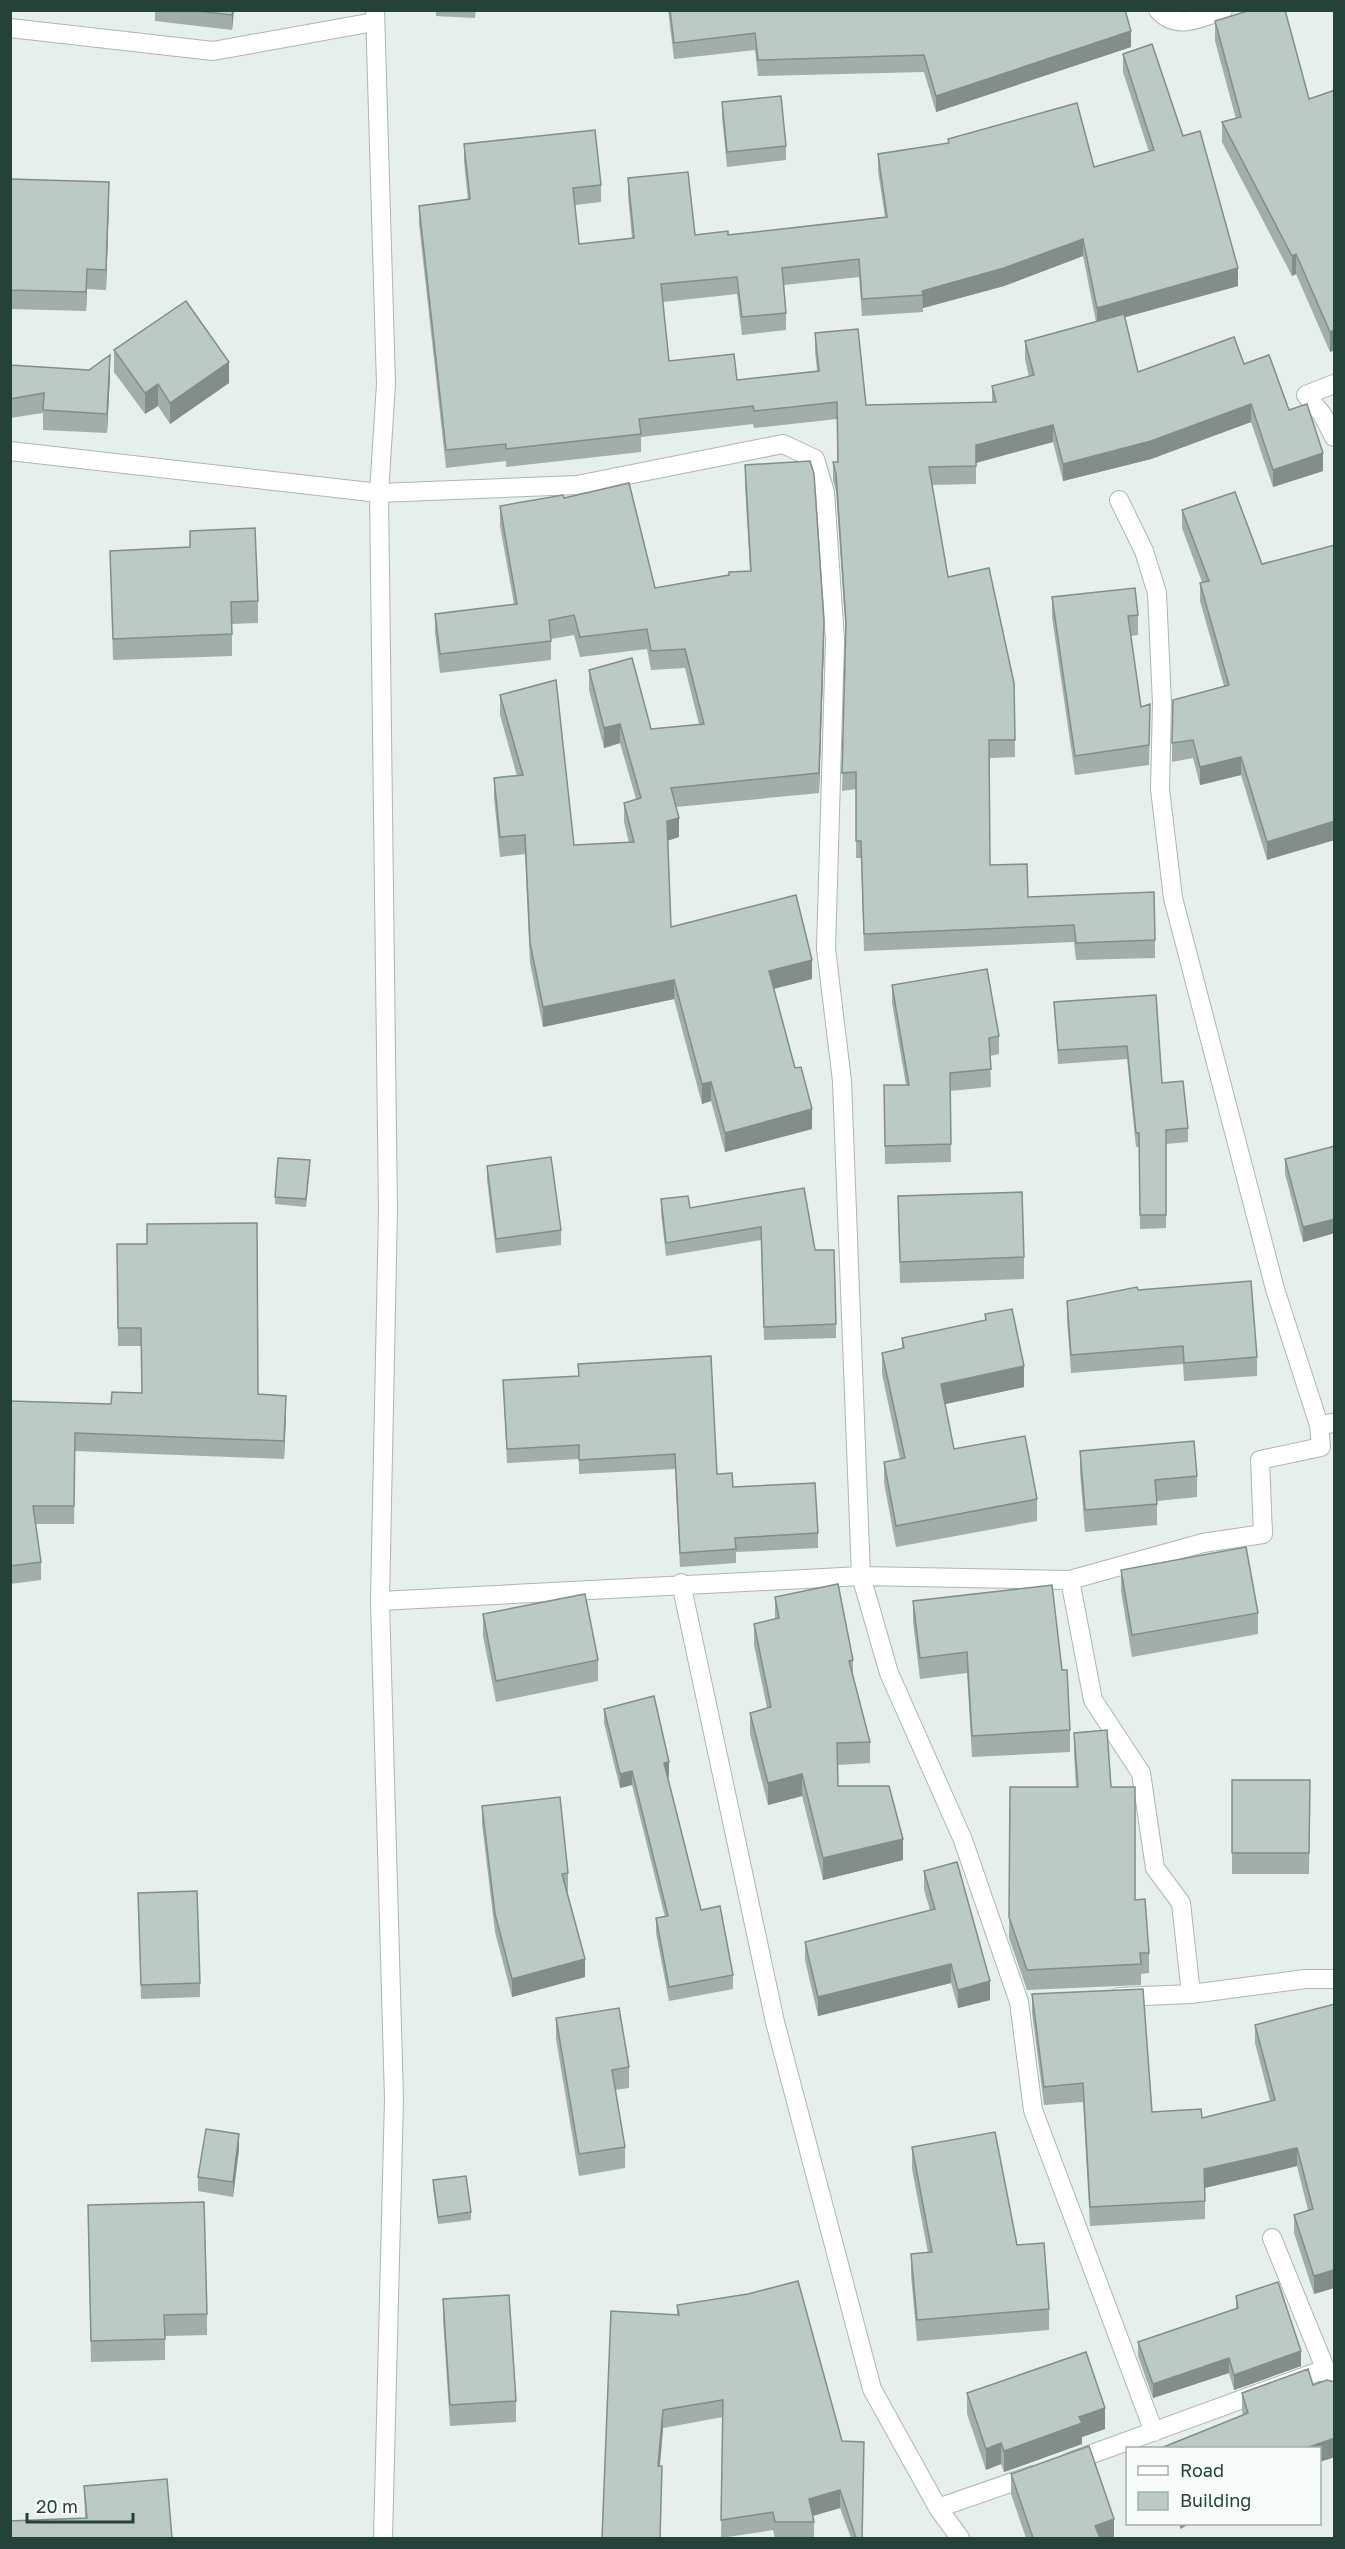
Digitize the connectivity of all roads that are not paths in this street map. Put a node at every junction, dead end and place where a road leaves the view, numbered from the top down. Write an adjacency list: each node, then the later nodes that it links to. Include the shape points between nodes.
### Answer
1 (1158, 10): 2 (street, via 1166,19 1181,22)
2 (1223, 10)
3 (375, 16): 4 (street, via 213,51); 8 (street, via 386,384)
4 (10, 28)
5 (1335, 384): 6 (street, via 1306,395)
6 (1335, 437)
7 (10, 451): 8 (street)
8 (379, 493): 11 (street, via 577,485 783,444 815,459 825,492 835,640 826,949 842,1081); 14 (street, via 388,1210)
9 (1119, 500): 10 (street, via 1144,550 1157,593 1162,703 1160,789 1173,898 1275,1289)
10 (1327, 1424): 12 (street, via 1321,1447 1260,1460 1263,1533 1203,1543)
11 (861, 1576): 12 (street); 13 (street); 19 (street, via 889,1673 963,1840)
12 (1070, 1580): 16 (street, via 1093,1700 1141,1773 1155,1868 1181,1903)
13 (681, 1583): 14 (street); 24 (street, via 775,2022 872,2389)
14 (380, 1601): 25 (street, via 394,2099)
15 (1335, 1979): 16 (street, via 1305,1979)
16 (1191, 1994): 17 (street)
17 (1099, 1998)
18 (1042, 2001): 19 (street)
19 (1018, 2002): 23 (street, via 1033,2110)
20 (1272, 2238): 21 (street)
21 (1325, 2369): 22 (street); 23 (street)
22 (1335, 2390)
23 (1154, 2432): 24 (street)
24 (938, 2508): 26 (street)
25 (383, 2538)
26 (960, 2538)

